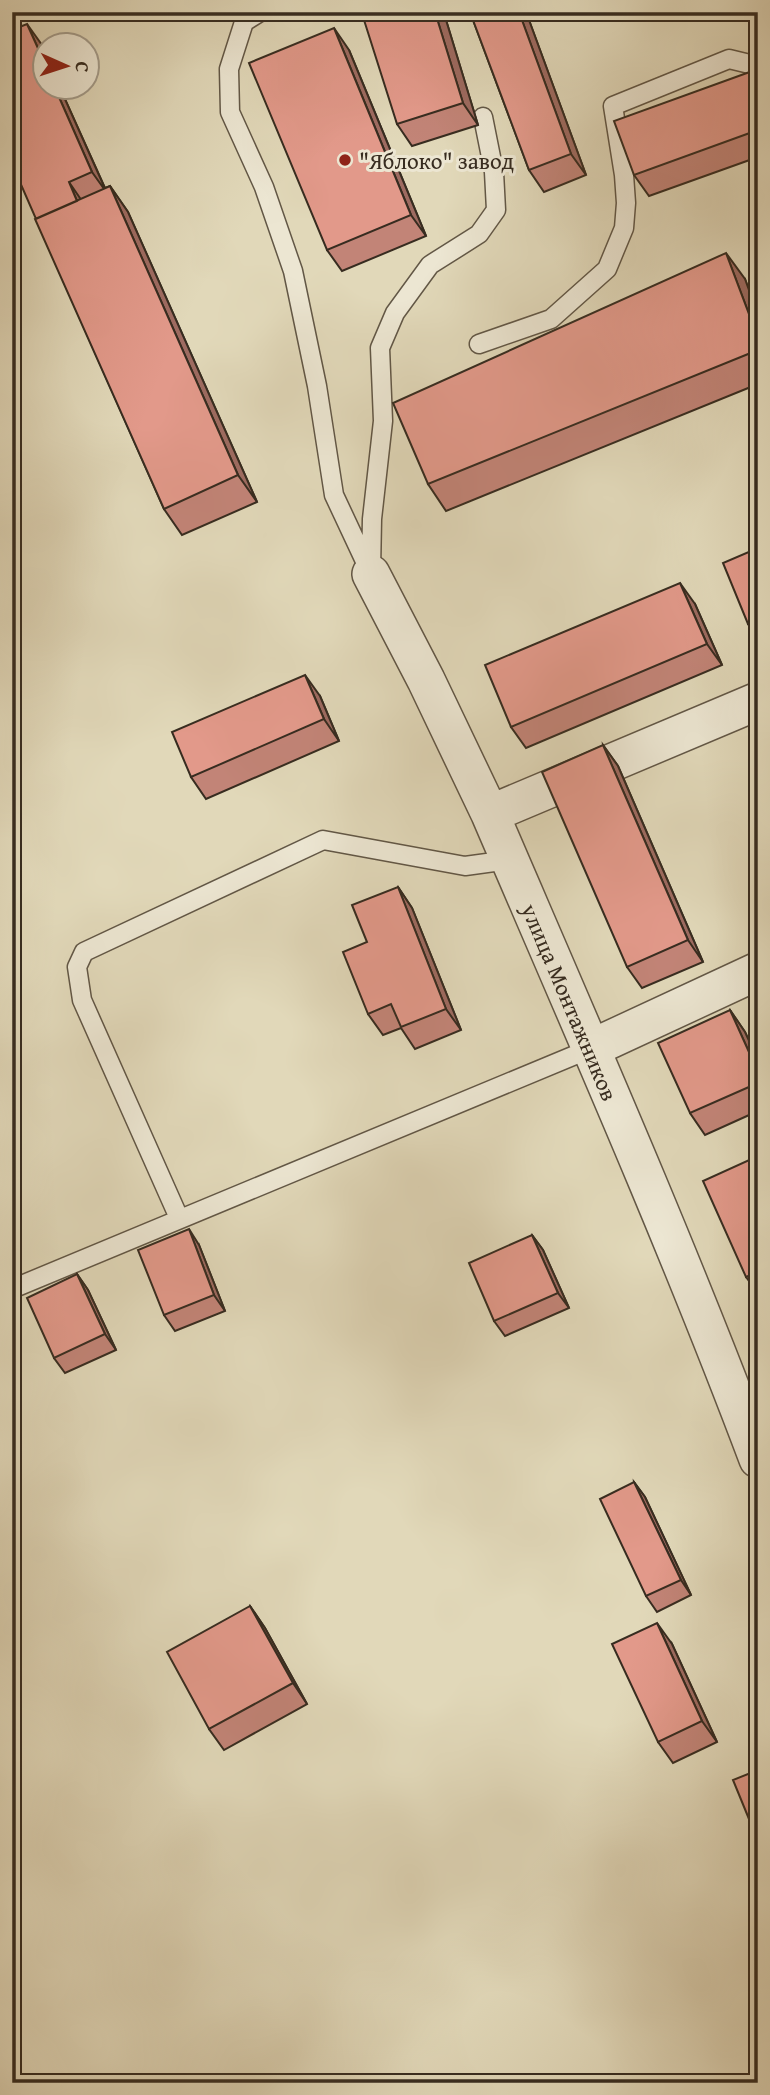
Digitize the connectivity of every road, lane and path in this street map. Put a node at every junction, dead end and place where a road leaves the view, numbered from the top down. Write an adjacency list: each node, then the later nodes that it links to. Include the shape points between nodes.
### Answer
1 (260, 12): 5 (lane, via 244,22 229,69 230,112 264,187 293,271 334,495)
2 (758, 66): 4 (lane, via 729,60 613,106 626,203 624,228 607,269 551,319)
3 (483, 117): 5 (lane, via 496,210 479,234 430,265 395,313 380,348 383,421)
4 (480, 344)
5 (371, 574): 7 (street, улица Монтажников)
6 (758, 701): 7 (street)
7 (490, 814): 8 (street, улица Монтажников)
8 (509, 860): 10 (street, улица Монтажников); 11 (lane, via 465,866 323,840 84,952 77,967 82,1000)
9 (758, 971): 10 (street)
10 (592, 1048): 11 (lane); 13 (street, улица Монтажников)
11 (179, 1218): 12 (lane)
12 (12, 1289)
13 (758, 1459)

